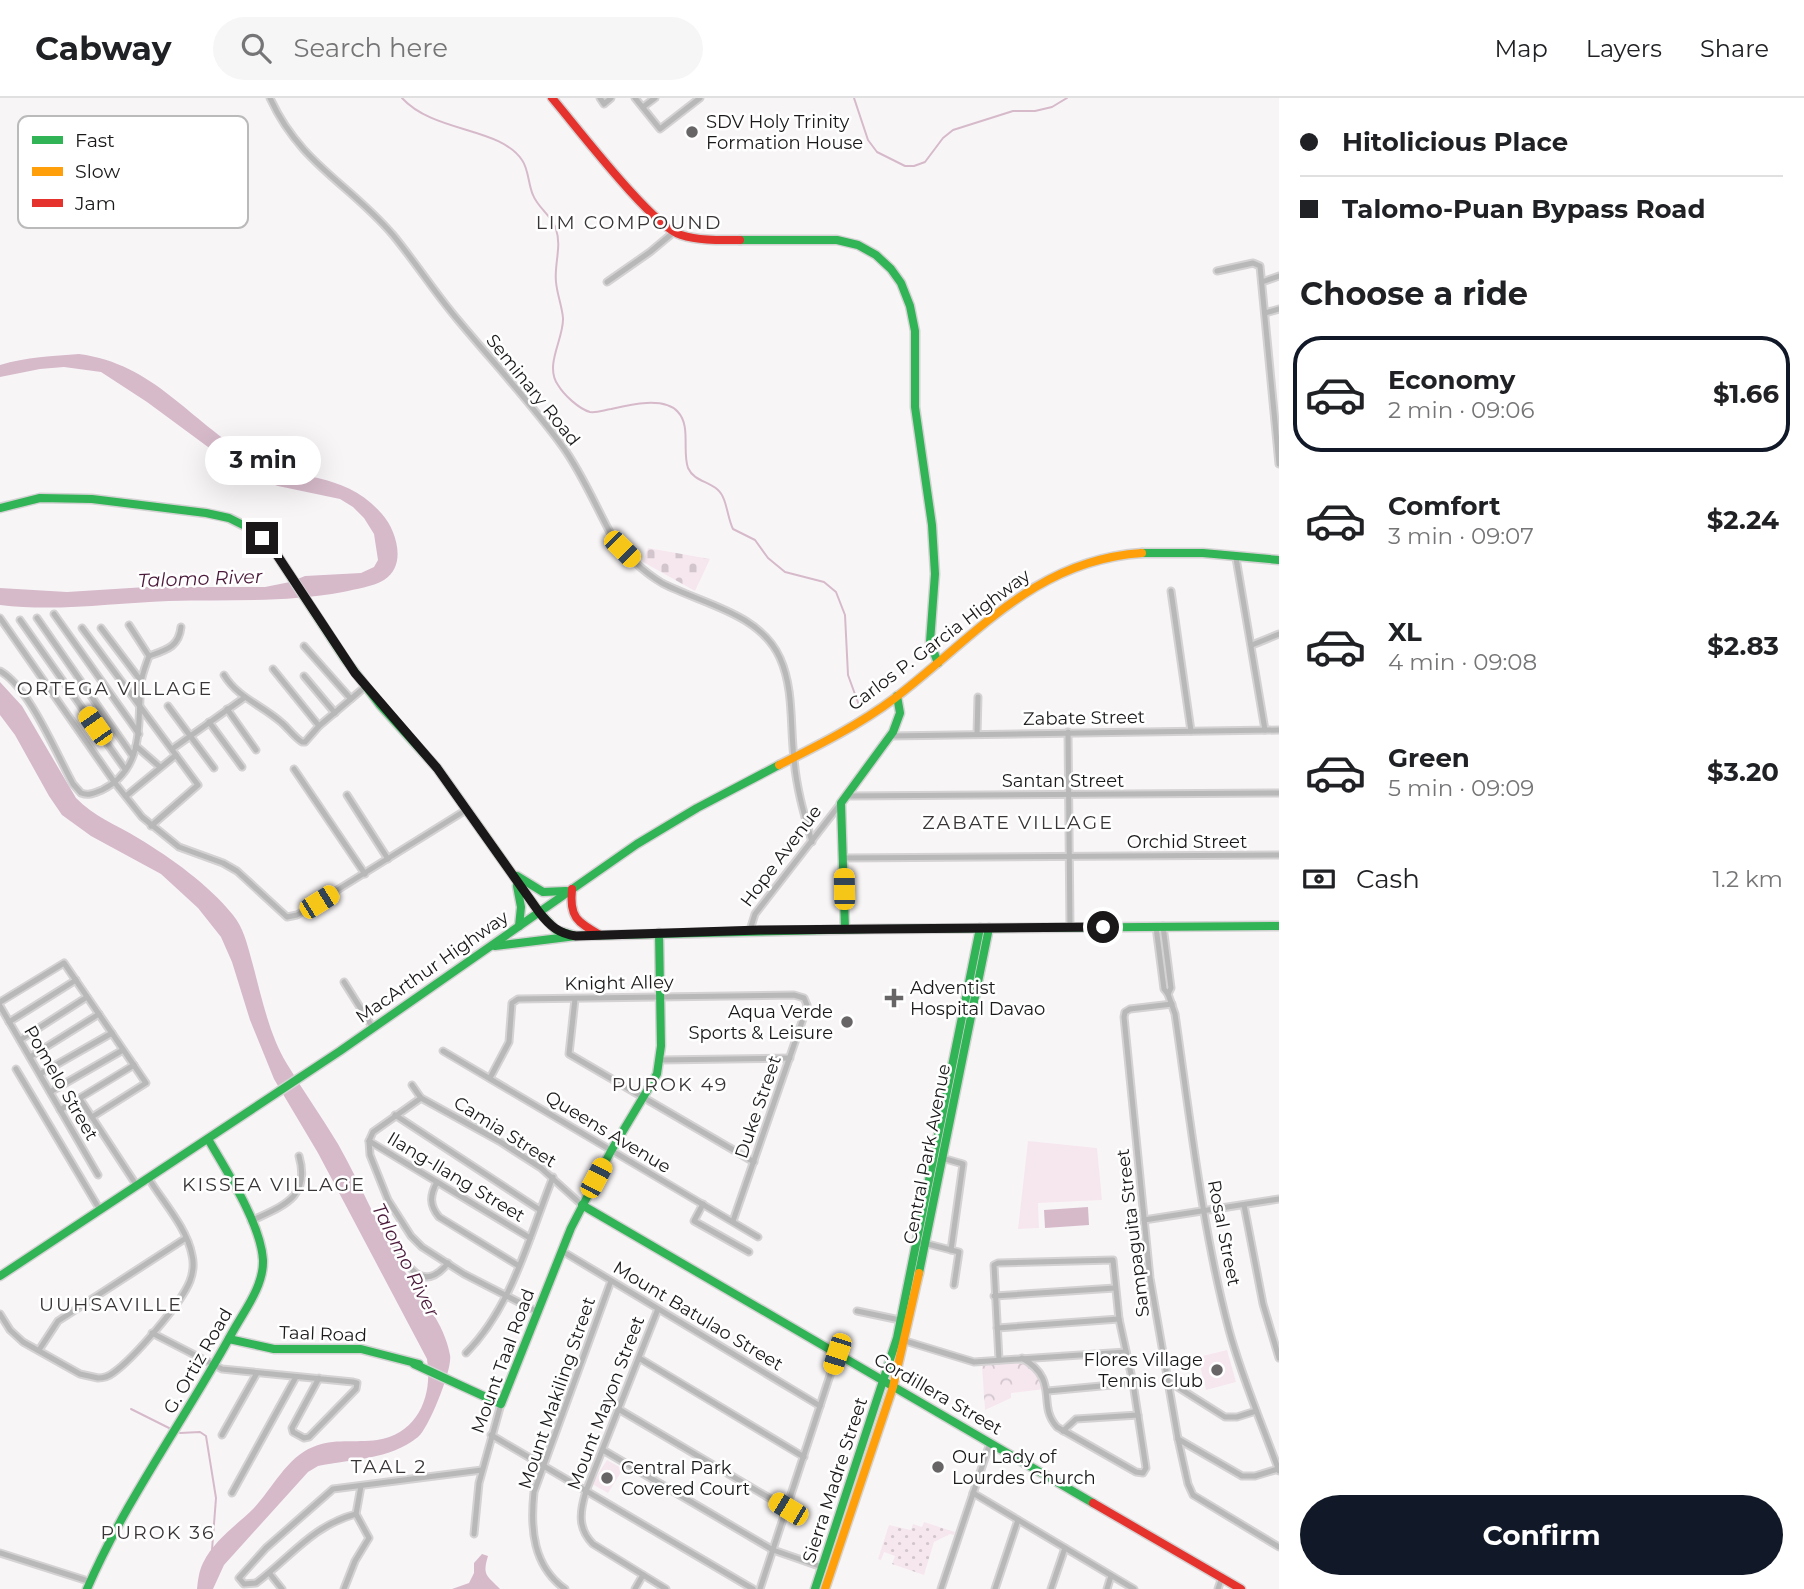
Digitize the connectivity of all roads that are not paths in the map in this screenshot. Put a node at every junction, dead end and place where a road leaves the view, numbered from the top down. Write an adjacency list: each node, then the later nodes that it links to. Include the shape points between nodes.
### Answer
1 (270, 98): 65 (street, Seminary Road, via 284,127 313,163 378,218 564,449 622,549 661,582 739,618 766,636 784,669)
2 (552, 98): 9 (main road, via 649,212)
3 (611, 98): 7 (street)
4 (635, 98): 8 (street)
5 (656, 98): 8 (street)
6 (700, 98): 8 (street, via 660,129)
7 (602, 101)
8 (643, 107)
9 (674, 232): 12 (street); 36 (main road, via 709,240 837,240 876,255 901,283 915,331 915,407 935,574 930,642)
10 (1217, 271): 13 (street, via 1257,263)
11 (1279, 276): 13 (street)
12 (607, 282)
13 (1262, 282): 15 (street)
14 (1279, 309): 15 (street)
15 (1265, 313): 17 (street)
16 (1279, 345): 17 (street)
17 (1269, 348): 18 (street)
18 (1279, 453): 19 (street)
19 (1279, 464)
20 (0, 508): 42 (main road, via 40,498 71,497 216,515 241,523 262,538 285,568)
21 (1236, 557): 22 (main road, Carlos P. Garcia Highway); 33 (street); 36 (main road, Carlos P. Garcia Highway, via 1138,553 1082,564 1022,593)
22 (1279, 560)
23 (1171, 591): 55 (street)
24 (54, 614): 57 (street)
25 (0, 618): 71 (street)
26 (37, 618): 64 (street)
27 (20, 620): 69 (street)
28 (129, 625): 35 (street)
29 (181, 627): 35 (street, via 175,645)
30 (82, 628): 48 (street)
31 (101, 628): 41 (street)
32 (1279, 634): 33 (street)
33 (1252, 645): 53 (street)
34 (304, 646): 46 (street)
35 (149, 656): 41 (street)
36 (938, 663): 43 (main road, Carlos P. Garcia Highway)
37 (273, 669): 52 (street)
38 (0, 670): 71 (street, via 29,703 81,793 93,794)
39 (224, 675): 45 (street)
40 (304, 676): 50 (street)
41 (141, 681): 48 (street)
42 (365, 687): 46 (street); 77 (main road, via 437,768)
43 (897, 696): 60 (main road, Hope Avenue, via 900,713); 65 (main road, Carlos P. Garcia Highway)
44 (978, 696): 58 (street)
45 (244, 698): 49 (street); 52 (street, via 283,724 299,741 305,742)
46 (351, 699): 50 (street)
47 (168, 706): 59 (street)
48 (141, 707): 57 (street); 63 (street)
49 (227, 709): 51 (street); 62 (street)
50 (335, 713): 52 (street)
51 (209, 722): 59 (street); 68 (street)
52 (320, 726)
53 (1265, 730): 54 (street, Zabate Street); 55 (street, Zabate Street)
54 (1279, 730)
55 (1191, 731): 56 (street, Zabate Street)
56 (1068, 732): 58 (street, Zabate Street); 73 (street)
57 (139, 734): 61 (street)
58 (977, 734): 60 (street, Zabate Street)
59 (190, 736): 63 (street); 67 (street)
60 (890, 736): 76 (main road, Hope Avenue)
61 (136, 746): 64 (street); 66 (street)
62 (256, 750)
63 (174, 752): 66 (street); 78 (street, via 198,785)
64 (132, 755): 69 (street)
65 (793, 757): 79 (street, Seminary Road); 87 (main road, Carlos P. Garcia Highway, via 675,820)
66 (160, 767): 75 (street)
67 (214, 768)
68 (242, 768)
69 (125, 769): 71 (street)
70 (294, 769): 85 (street)
71 (115, 783): 75 (street)
72 (1279, 793): 73 (street, Santan Street)
73 (1069, 794): 76 (street, Santan Street); 81 (street)
74 (347, 795): 83 (street)
75 (126, 796): 78 (street)
76 (844, 800): 79 (street, Hope Avenue); 82 (main road, Hope Avenue)
77 (466, 810): 83 (street); 84 (main road)
78 (151, 826): 85 (street, via 179,847 237,872 287,917)
79 (811, 842): 95 (street, Hope Avenue, via 755,914)
80 (1279, 855): 81 (street, Orchid Street)
81 (1070, 856): 82 (street, Orchid Street); 92 (street)
82 (843, 858): 94 (main road, Hope Avenue)
83 (388, 859): 85 (street)
84 (508, 870): 86 (main road); 87 (main road, via 543,892)
85 (365, 874)
86 (515, 880): 88 (main road); 89 (main road, via 521,904)
87 (572, 889): 88 (main road, Carlos P. Garcia Highway); 97 (main road, via 574,917)
88 (539, 912): 89 (main road, MacArthur Highway); 98 (main road, via 559,931)
89 (519, 926): 99 (main road, MacArthur Highway)
90 (1160, 926): 91 (main road); 92 (main road); 107 (street, Rosal Street)
91 (1279, 926)
92 (1070, 927): 93 (main road)
93 (984, 928): 94 (main road); 121 (main road, Central Park Avenue)
94 (845, 929): 95 (main road)
95 (750, 930): 96 (main road)
96 (659, 933): 97 (main road); 102 (main road)
97 (600, 935): 98 (main road)
98 (576, 936): 99 (main road)
99 (489, 947): 110 (main road, MacArthur Highway)
100 (76, 980): 103 (street); 106 (street, via 64,963); 109 (street)
101 (344, 982): 110 (street)
102 (660, 997): 104 (street, Knight Alley); 105 (street, Knight Alley, via 794,995); 117 (main road)
103 (88, 998): 108 (street); 112 (street)
104 (575, 999): 122 (street, Knight Alley, via 513,1001 509,1042); 125 (street, via 569,1054)
105 (806, 1001): 116 (street, Duke Street)
106 (0, 1004): 109 (street, Pomelo Street)
107 (1172, 1004): 148 (street, Rosal Street); 149 (street, Sampaguita Street, via 1130,1009 1124,1014)
108 (99, 1014): 111 (street); 115 (street)
109 (9, 1023): 112 (street, Pomelo Street)
110 (373, 1028): 131 (main road, MacArthur Highway)
111 (112, 1033): 113 (street); 120 (street)
112 (20, 1040): 115 (street, Pomelo Street)
113 (123, 1050): 118 (street); 124 (street)
114 (443, 1051): 122 (street, Queens Avenue)
115 (30, 1057): 120 (street, Pomelo Street)
116 (790, 1058): 117 (street); 136 (street, Duke Street)
117 (660, 1060): 125 (main road, Mount Taal Road)
118 (134, 1065): 126 (street); 130 (street, via 146,1083)
119 (16, 1069): 146 (street)
120 (40, 1074): 124 (street, Pomelo Street)
121 (954, 1076): 135 (main road, Central Park Avenue); 156 (main road, Central Park Avenue)
122 (490, 1078): 133 (street, Queens Avenue)
123 (412, 1085): 127 (street, Camia Street)
124 (50, 1092): 128 (street, Pomelo Street)
125 (643, 1097): 133 (main road, Mount Taal Road); 136 (street)
126 (80, 1098): 128 (street); 130 (street)
127 (421, 1098): 129 (street); 138 (street, Camia Street)
128 (60, 1110): 137 (street, Pomelo Street)
129 (395, 1115): 132 (street, via 373,1132); 147 (street)
130 (92, 1117): 141 (street)
131 (208, 1139): 139 (main road, MacArthur Highway); 150 (main road, G. Ortiz Road)
132 (369, 1141): 140 (street, Ilang-Ilang Street); 160 (street, via 373,1163 401,1222 422,1247)
133 (611, 1152): 143 (main road, Mount Taal Road); 144 (street, Queens Avenue)
134 (299, 1156): 150 (street, via 301,1176 296,1195)
135 (942, 1158): 156 (main road, Central Park Avenue); 157 (street, via 964,1164)
136 (754, 1163): 151 (street, Duke Street)
137 (98, 1175)
138 (553, 1177): 143 (street, Camia Street); 147 (street)
139 (148, 1179): 141 (main road, MacArthur Highway); 154 (street)
140 (437, 1182): 155 (street, Ilang-Ilang Street); 161 (street, via 431,1203 439,1217)
141 (137, 1186): 146 (main road, MacArthur Highway)
142 (1279, 1199): 145 (street)
143 (582, 1205): 158 (main road, Mount Taal Road); 181 (main road, Cordillera Street)
144 (704, 1205): 151 (street, Queens Avenue); 159 (street, via 694,1221)
145 (1244, 1205): 148 (street); 184 (street, via 1263,1304)
146 (100, 1210): 162 (main road, MacArthur Highway)
147 (540, 1210): 155 (street)
148 (1205, 1212): 149 (street); 198 (street, Rosal Street, via 1227,1322)
149 (1144, 1220): 190 (street, Sampaguita Street)
150 (251, 1221): 176 (main road, G. Ortiz Road, via 263,1260 262,1277)
151 (733, 1221): 153 (street, Queens Avenue)
152 (389, 1233): 160 (street, via 414,1273 437,1274)
153 (758, 1237)
154 (186, 1238): 175 (street, via 193,1258 190,1282); 178 (street, via 58,1321)
155 (530, 1238): 161 (street)
156 (920, 1242): 157 (street); 173 (main road, Central Park Avenue); 177 (main road, Central Park Avenue)
157 (951, 1250): 164 (street, via 959,1252)
158 (561, 1251): 163 (street, Mount Batulao Street); 169 (main road, Mount Taal Road)
159 (749, 1252)
160 (448, 1263): 167 (street)
161 (519, 1266): 167 (street)
162 (0, 1276)
163 (611, 1281): 168 (street, Mount Batulao Street); 207 (street, Mount Makiling Street)
164 (954, 1285)
165 (1115, 1288): 166 (street); 166 (street, via 1113,1260 1040,1261 994,1265); 172 (street)
166 (994, 1296): 174 (street)
167 (506, 1297): 169 (street); 180 (street)
168 (658, 1309): 182 (street, Mount Mayon Street); 196 (street, Mount Batulao Street)
169 (536, 1311): 195 (main road, Mount Taal Road)
170 (858, 1311): 173 (street)
171 (0, 1314): 178 (street, via 18,1339)
172 (1119, 1319): 174 (street); 179 (street)
173 (900, 1320): 177 (main road, Central Park Avenue)
174 (997, 1328): 185 (street)
175 (152, 1333): 178 (street, via 104,1378 87,1376); 186 (street)
176 (229, 1339): 186 (main road, G. Ortiz Road); 195 (main road, Taal Road, via 274,1349 360,1349 418,1365)
177 (901, 1339): 185 (street, via 974,1362); 191 (main road, Central Park Avenue); 193 (main road, Central Park Avenue)
178 (39, 1350)
179 (1126, 1352): 183 (street); 192 (street)
180 (466, 1353)
181 (837, 1354): 191 (main road, Cordillera Street); 196 (street)
182 (639, 1358): 197 (street, Mount Mayon Street); 206 (street)
183 (1022, 1358): 185 (street); 194 (street, via 1040,1372)
184 (1279, 1358)
185 (999, 1360)
186 (214, 1366): 187 (street); 228 (main road, G. Ortiz Road)
187 (257, 1373): 188 (street); 201 (street)
188 (296, 1377): 189 (street); 212 (street)
189 (319, 1378): 189 (street, via 358,1384 309,1437 302,1438 292,1428)
190 (1168, 1381): 198 (street, via 1225,1417); 203 (street, Sampaguita Street)
191 (884, 1382): 193 (main road, Cordillera Street); 222 (main road, Sierra Madre Street)
192 (1133, 1383): 194 (street); 199 (street)
193 (893, 1387): 204 (main road, Cordillera Street); 223 (main road, Sierra Madre Street)
194 (1048, 1391): 200 (street, via 1051,1421)
195 (501, 1404): 202 (street, Mount Taal Road)
196 (820, 1406): 206 (street)
197 (620, 1410): 205 (street, Mount Mayon Street); 214 (street)
198 (1256, 1411): 209 (street, Rosal Street)
199 (1138, 1415): 200 (street, via 1076,1419); 200 (street, via 1143,1474)
200 (1063, 1431)
201 (222, 1435)
202 (491, 1436): 207 (street); 208 (street, Mount Taal Road)
203 (1178, 1439): 209 (street, via 1242,1476); 218 (street, Sampaguita Street, via 1192,1495)
204 (990, 1443): 213 (street); 227 (main road, Cordillera Street)
205 (603, 1450): 211 (street, Mount Mayon Street); 220 (street)
206 (804, 1457): 214 (street)
207 (543, 1464): 211 (street); 231 (street, Mount Makiling Street, via 533,1503 535,1545 547,1572)
208 (482, 1470): 210 (street); 217 (street, Mount Taal Road)
209 (1279, 1470)
210 (361, 1486): 215 (street); 224 (street, via 329,1491 239,1578 244,1584 256,1583)
211 (586, 1491): 225 (street, Mount Mayon Street, via 580,1520 587,1538); 234 (street)
212 (232, 1493)
213 (973, 1493): 216 (street); 238 (street)
214 (788, 1509): 220 (street)
215 (356, 1514): 224 (street, via 317,1531); 230 (street, via 369,1538)
216 (1018, 1520): 219 (street); 239 (street)
217 (474, 1534)
218 (1278, 1544)
219 (1065, 1548): 226 (street); 240 (street)
220 (773, 1550): 222 (street); 235 (street)
221 (0, 1553): 228 (street)
222 (822, 1567): 223 (street); 236 (main road, Sierra Madre Street)
223 (832, 1571): 237 (main road, Sierra Madre Street)
224 (270, 1574): 229 (street)
225 (643, 1575): 232 (street); 233 (street, Mount Mayon Street)
226 (1111, 1576): 241 (street); 242 (street)
227 (1222, 1577): 243 (street); 244 (main road, Cordillera Street)
228 (86, 1586)
229 (282, 1589)
230 (344, 1589)
231 (565, 1589)
232 (635, 1589)
233 (666, 1589)
234 (752, 1589)
235 (760, 1589)
236 (815, 1589)
237 (825, 1589)
238 (941, 1589)
239 (995, 1589)
240 (1051, 1589)
241 (1107, 1589)
242 (1134, 1589)
243 (1218, 1589)
244 (1241, 1589)

